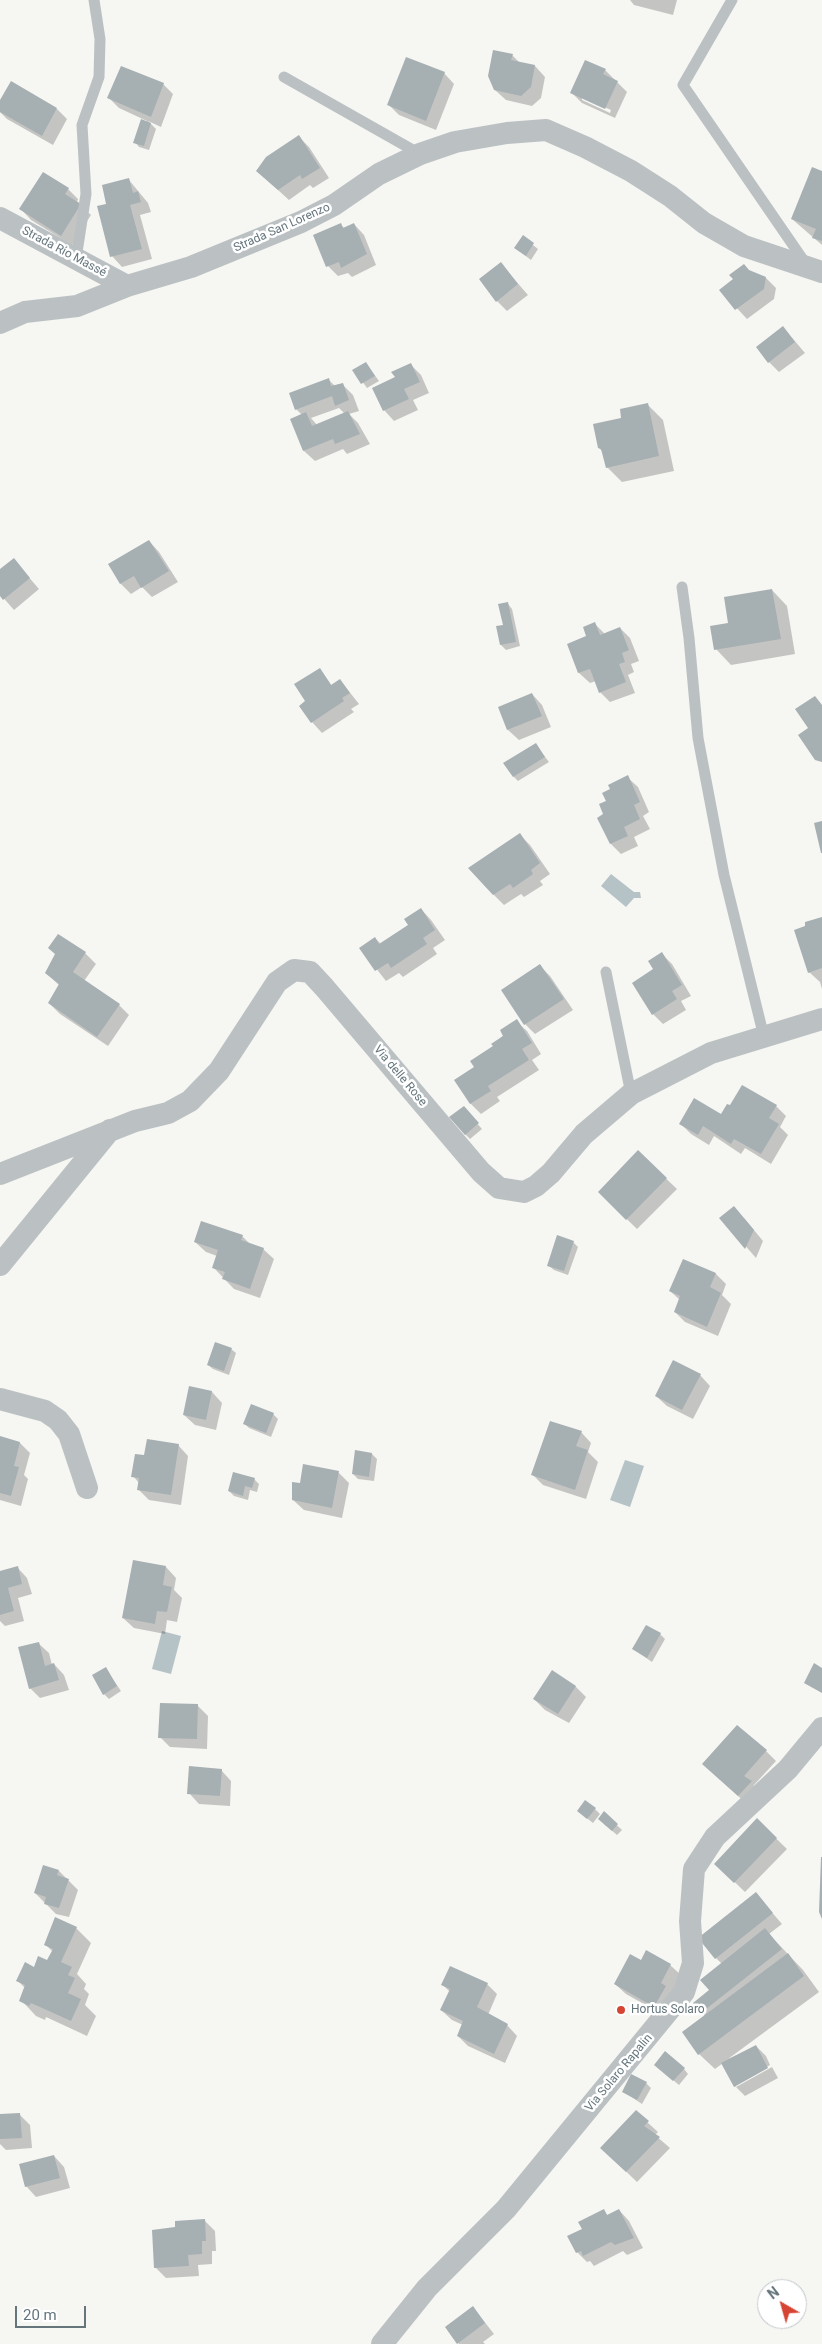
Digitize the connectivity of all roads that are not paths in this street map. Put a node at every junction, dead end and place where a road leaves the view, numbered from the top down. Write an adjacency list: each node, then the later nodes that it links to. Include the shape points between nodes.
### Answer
1 (94, 0): 6 (lane, via 100,39 99,78 82,125 86,194)
2 (732, 0): 7 (lane, via 683,85)
3 (284, 77): 4 (lane)
4 (420, 154): 7 (street, Strada San Lorenzo, via 455,142 546,130 631,171 704,223 744,246); 8 (street, Strada San Lorenzo, via 379,174 334,205 301,222 191,267)
5 (0, 218): 6 (street, Strada Rio Massé)
6 (76, 259): 8 (street, Strada Rio Massé)
7 (815, 270)
8 (127, 286): 9 (street, Strada San Lorenzo, via 77,306 25,312)
9 (0, 323)
10 (682, 587): 13 (lane, via 698,738 724,875)
11 (606, 972): 14 (lane)
12 (822, 1019): 13 (street, Via delle Rose)
13 (764, 1037): 14 (street, Via delle Rose, via 711,1053)
14 (631, 1094): 15 (street, Via delle Rose, via 584,1134 536,1186 524,1192 499,1188 481,1172 310,972 294,970 276,982 220,1070 190,1102 168,1113)
15 (110, 1130): 16 (street, Via delle Rose); 17 (street)
16 (0, 1174)
17 (0, 1265)
18 (0, 1399): 19 (street, via 45,1411 58,1420 69,1434)
19 (87, 1488)
20 (822, 1728): 21 (street, Via Solaro Rapalin, via 788,1769 715,1836 694,1869 690,1921 693,1964 684,1992 506,2209 427,2288)
21 (382, 2344)

